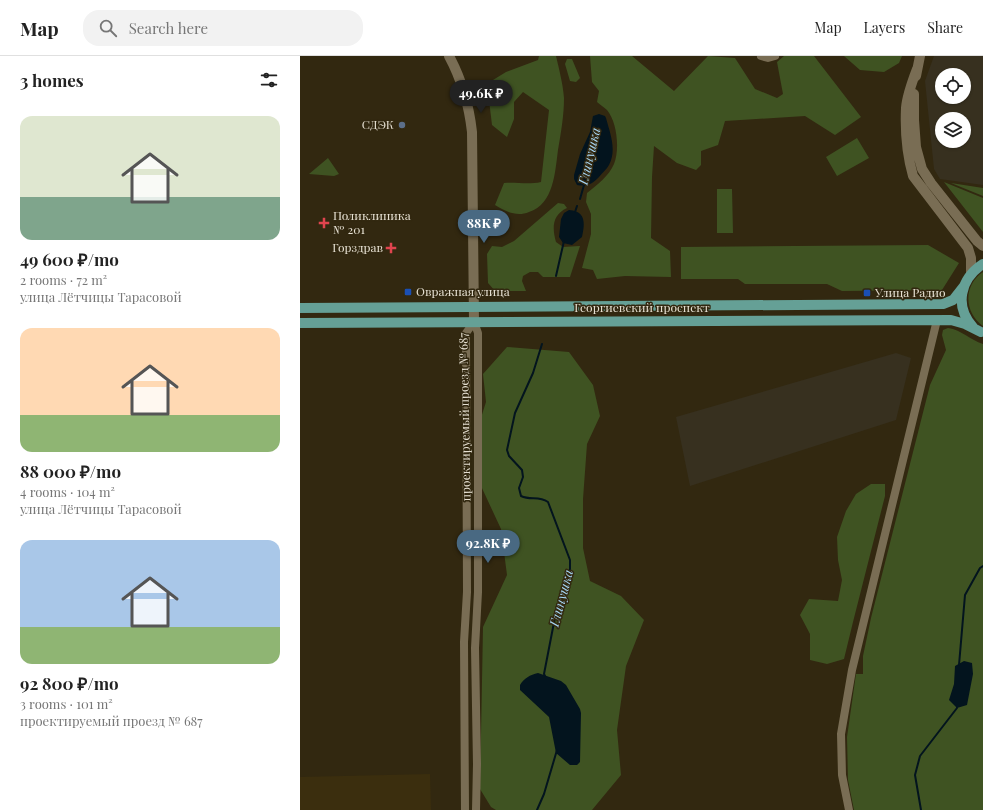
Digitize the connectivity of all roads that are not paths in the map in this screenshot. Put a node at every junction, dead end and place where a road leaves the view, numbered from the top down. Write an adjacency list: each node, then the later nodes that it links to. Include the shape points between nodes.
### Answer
1 (449, 56): 11 (main road, via 465,94 472,132)
2 (761, 56): 3 (street)
3 (775, 56)
4 (920, 56): 5 (main road)
5 (917, 70): 6 (main road, via 914,86 914,120 919,163); 8 (main road, via 906,108 913,176 968,248)
6 (983, 246)
7 (983, 264): 8 (main road, Георгиевский проспект)
8 (971, 274): 9 (main road, Георгиевский проспект)
9 (964, 286): 11 (main road, Георгиевский проспект, via 953,300 943,304); 15 (main road, via 963,309 969,322)
10 (300, 308): 11 (main road, Георгиевский проспект)
11 (473, 308): 13 (main road)
12 (937, 320): 13 (main road, Георгиевский проспект); 15 (main road, Георгиевский проспект, via 955,320); 18 (street, via 852,670 841,734 842,775)
13 (474, 322): 14 (main road, Георгиевский проспект); 16 (street, проектируемый проезд № 687, via 466,333); 17 (street, проектируемый проезд № 687, via 478,333)
14 (300, 323)
15 (982, 333)
16 (465, 810)
17 (476, 810)
18 (849, 810)

